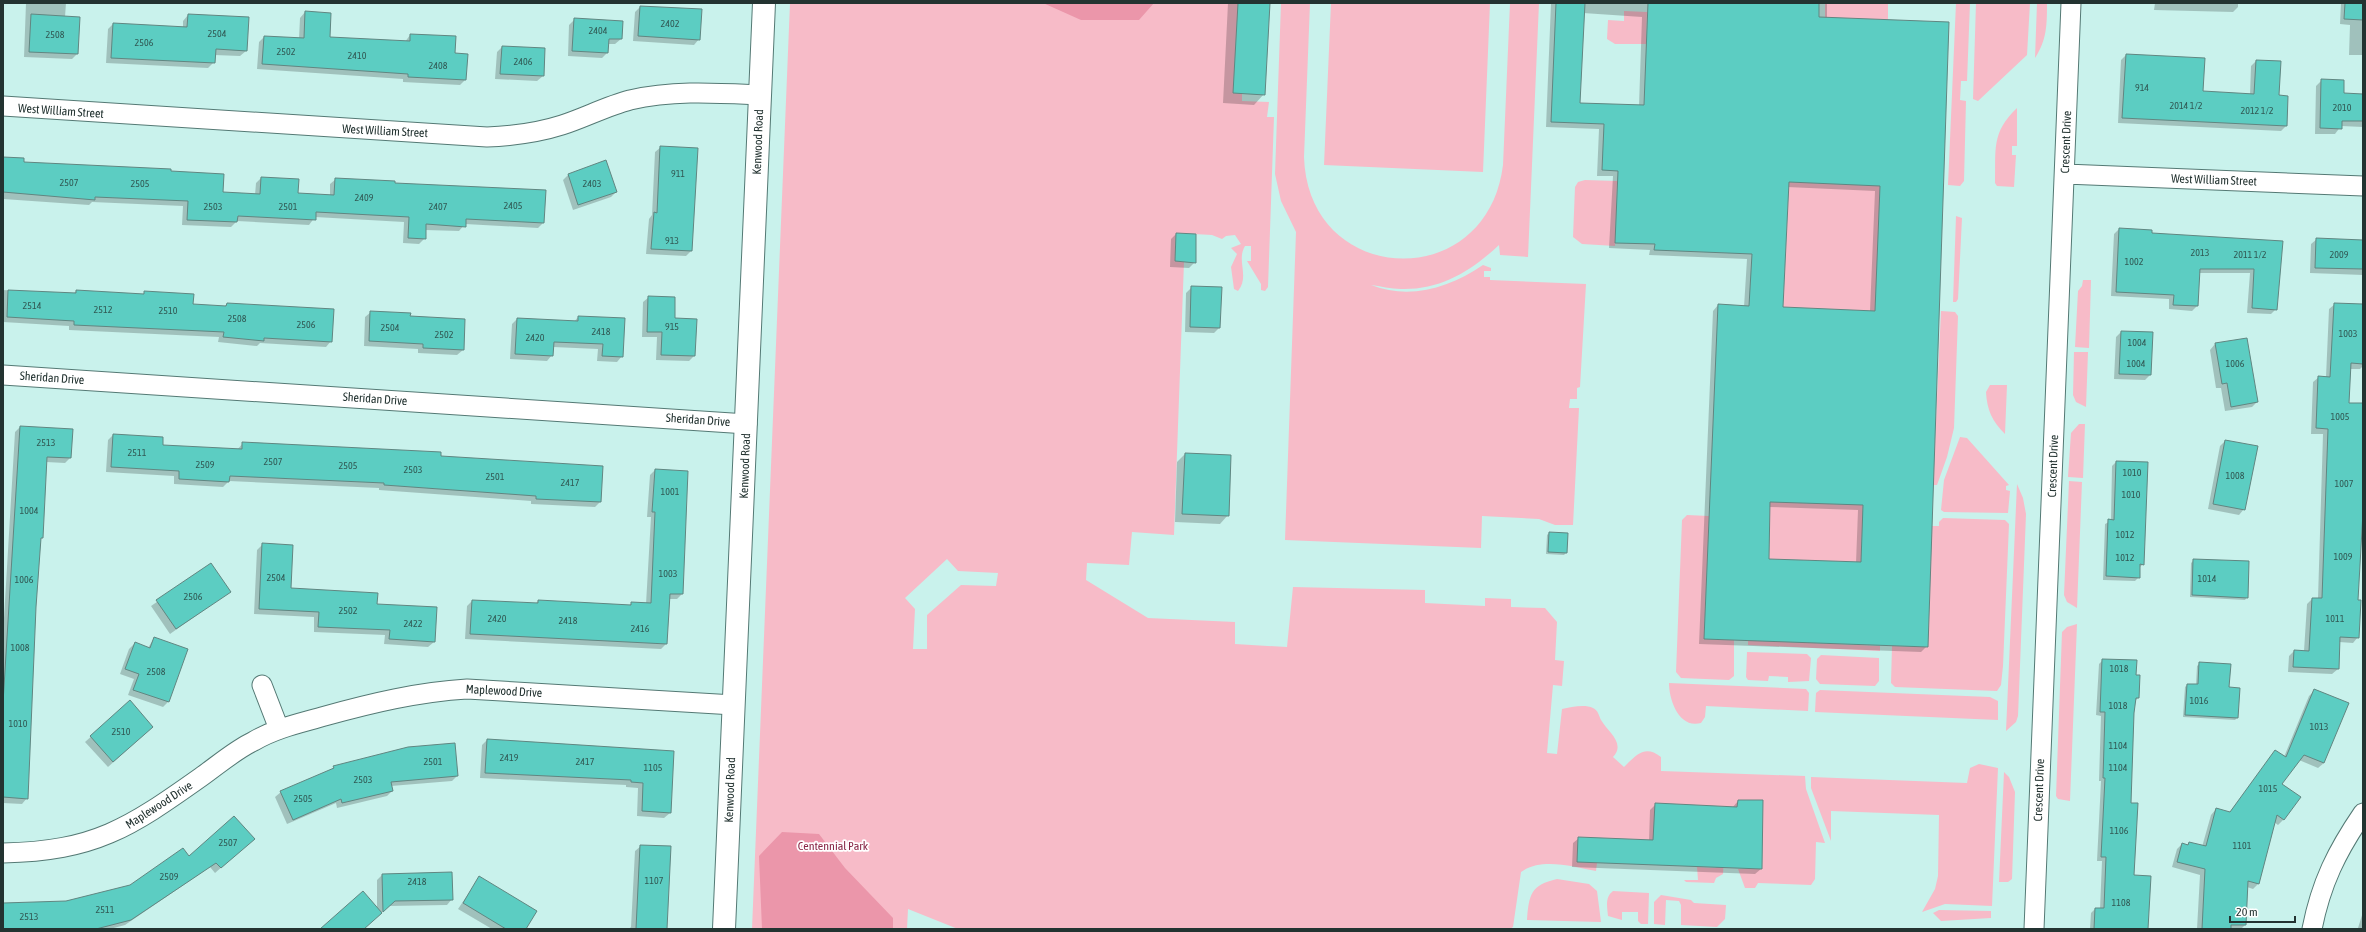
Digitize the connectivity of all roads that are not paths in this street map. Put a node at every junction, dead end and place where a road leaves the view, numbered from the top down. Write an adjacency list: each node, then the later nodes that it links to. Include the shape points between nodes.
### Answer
1 (764, 3): 3 (street, Kenwood Road)
2 (2071, 3): 5 (street, Crescent Drive)
3 (760, 96): 4 (street, West William Street, via 696,91 660,95 628,101 560,126 520,135 487,137); 8 (street, Kenwood Road)
4 (3, 106)
5 (2065, 174): 6 (street, West William Street); 15 (street, Crescent Drive)
6 (2363, 186)
7 (3, 375): 8 (street, Sheridan Drive)
8 (747, 424): 10 (street, Kenwood Road)
9 (262, 685): 11 (street)
10 (734, 705): 11 (street, Maplewood Drive, via 467,688 440,690 382,701); 14 (street, Kenwood Road)
11 (279, 729): 13 (street, Maplewood Drive, via 253,741 144,817 113,833 88,843 60,849)
12 (2363, 813): 16 (street, via 2328,870 2317,902)
13 (3, 853)
14 (724, 929)
15 (2034, 929)
16 (2312, 929)

